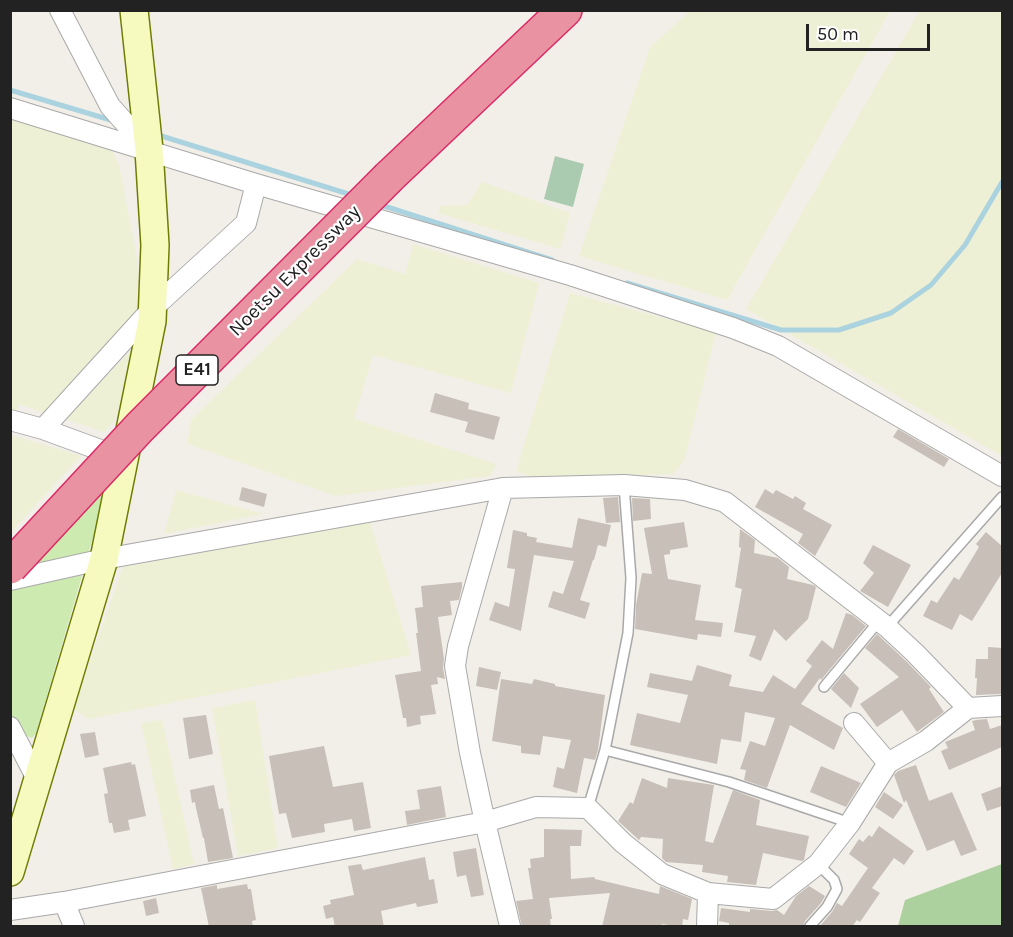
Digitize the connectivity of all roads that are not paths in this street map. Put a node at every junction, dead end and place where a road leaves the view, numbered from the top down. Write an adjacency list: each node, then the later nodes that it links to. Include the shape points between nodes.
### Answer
1 (60, 10): 6 (street, via 110,106)
2 (134, 10): 6 (street)
3 (541, 10): 7 (highway, Noetsu Expressway / E41)
4 (565, 10): 7 (highway, Noetsu Expressway / E41)
5 (10, 108): 6 (street)
6 (149, 150): 8 (street); 9 (street, via 155,245)
7 (382, 173): 17 (highway, Noetsu Expressway / E41); 19 (highway, Noetsu Expressway / E41, bridge)
8 (256, 184): 9 (street, via 246,223); 13 (street, via 558,272 733,328 778,346)
9 (152, 309): 11 (street); 12 (street)
10 (10, 420): 11 (street)
11 (43, 429): 12 (street)
12 (124, 459): 18 (street)
13 (1002, 476)
14 (624, 485): 15 (street); 21 (street, via 685,490 726,502); 27 (lane, via 631,578 628,633)
15 (504, 488): 18 (street); 31 (street, via 455,666)
16 (1002, 497): 21 (lane)
17 (10, 545)
18 (104, 560): 20 (street); 29 (street)
19 (10, 567)
20 (10, 580)
21 (883, 624): 22 (lane); 24 (street)
22 (824, 687)
23 (1002, 706): 24 (street)
24 (968, 708): 28 (street, via 926,741)
25 (854, 723): 28 (street)
26 (10, 727): 29 (street)
27 (605, 750): 30 (lane); 32 (lane, via 729,782)
28 (888, 763): 32 (street)
29 (38, 781): 34 (street)
30 (588, 808): 31 (street, via 536,807); 35 (street, via 662,874)
31 (485, 822): 36 (street); 39 (street)
32 (850, 823): 33 (street)
33 (818, 864): 35 (street, via 773,899); 41 (lane, via 834,880 837,889)
34 (10, 872)
35 (708, 893): 40 (street)
36 (64, 902): 37 (street); 38 (street)
37 (10, 910)
38 (74, 927)
39 (510, 927)
40 (707, 927)
41 (810, 927)

